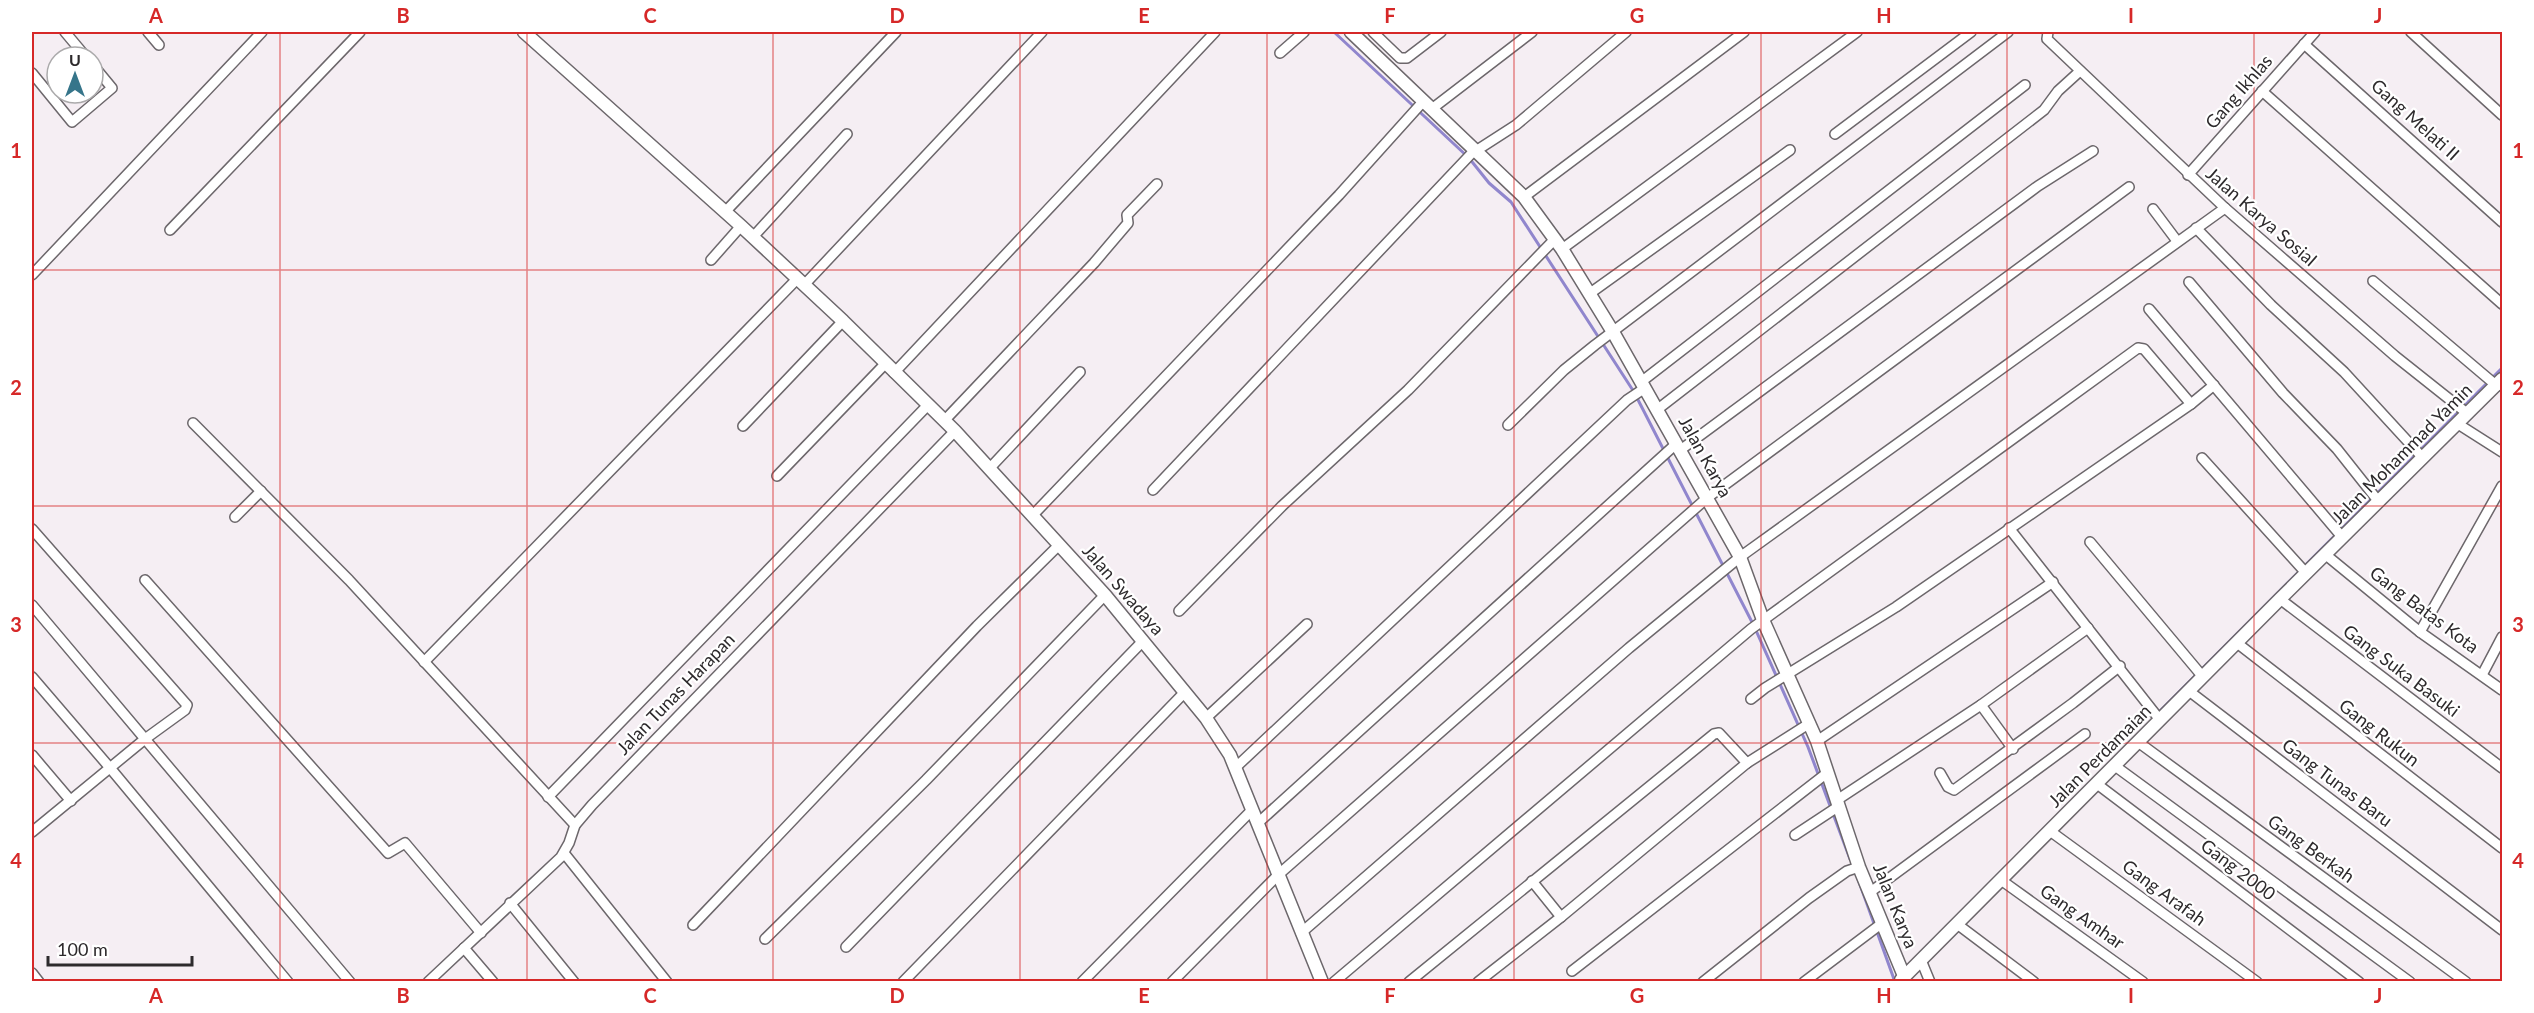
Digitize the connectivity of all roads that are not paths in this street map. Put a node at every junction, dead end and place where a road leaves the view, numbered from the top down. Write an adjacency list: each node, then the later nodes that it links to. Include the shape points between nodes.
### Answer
1 (65, 32): 23 (street)
2 (148, 32): 24 (street)
3 (262, 32): 57 (street)
4 (360, 32): 52 (street)
5 (524, 32): 48 (street, Jalan Swadaya)
6 (896, 32): 48 (street)
7 (1042, 32): 58 (street)
8 (1215, 32): 68 (street)
9 (1304, 32): 25 (street)
10 (1352, 32): 35 (street, Jalan Karya)
11 (1373, 32): 12 (street, via 1400,58 1407,58)
12 (1441, 32)
13 (1532, 32): 35 (street)
14 (1626, 32): 41 (street, via 1516,125)
15 (1744, 32): 45 (street)
16 (1857, 32): 55 (street)
17 (1971, 32): 38 (street)
18 (2008, 32): 65 (street)
19 (2048, 32): 26 (street, Jalan Karya Sosial, via 2047,39)
20 (2315, 32): 22 (street, Gang Ikhlas)
21 (2411, 32): 36 (street)
22 (2304, 44): 31 (street, Gang Ikhlas); 49 (street, Gang Melati II)
23 (76, 45)
24 (159, 45)
25 (1280, 53)
26 (2080, 71): 42 (street, Jalan Karya Sosial); 74 (street, via 2044,110)
27 (32, 73): 30 (street)
28 (105, 80): 32 (street, via 112,88)
29 (2025, 85): 71 (street)
30 (45, 89)
31 (2262, 92): 42 (street, Gang Ikhlas); 62 (street)
32 (105, 94)
33 (58, 105): 34 (street, via 72,122)
34 (92, 105)
35 (1426, 105): 41 (street, Jalan Karya); 93 (street, via 1412,114)
36 (2502, 115)
37 (847, 134): 53 (street)
38 (1835, 134)
39 (1790, 150): 61 (street)
40 (2093, 151): 82 (street, via 2038,186)
41 (1470, 155): 45 (street, Jalan Karya); 89 (street)
42 (2188, 175): 46 (street, Jalan Karya Sosial)
43 (1157, 184): 76 (street, via 1128,213 1128,223 1094,263)
44 (2129, 187): 92 (street)
45 (1524, 196): 55 (street, Jalan Karya)
46 (2225, 208): 51 (street); 75 (street, Jalan Karya Sosial)
47 (2153, 209): 54 (street)
48 (725, 212): 50 (street, Jalan Swadaya)
49 (2502, 222)
50 (741, 226): 53 (street, Jalan Swadaya); 56 (street)
51 (2196, 228): 54 (street); 85 (street, via 2344,372)
52 (170, 230)
53 (753, 237): 58 (street, Jalan Swadaya)
54 (2177, 241): 101 (street)
55 (1556, 244): 61 (street, Jalan Karya); 108 (street, via 1408,390 1282,506)
56 (711, 260)
57 (32, 275)
58 (801, 281): 64 (street, Jalan Swadaya); 116 (street)
59 (2373, 281): 69 (street)
60 (2189, 282): 91 (street)
61 (1589, 294): 65 (street, Jalan Karya)
62 (2502, 304)
63 (2149, 309): 70 (street)
64 (843, 321): 66 (street, Jalan Swadaya); 80 (street)
65 (1608, 335): 71 (street, Jalan Karya); 78 (street, via 1564,370)
66 (885, 364): 68 (street, Jalan Swadaya); 87 (street)
67 (1080, 372): 86 (street)
68 (894, 373): 73 (street, Jalan Swadaya)
69 (2500, 382): 75 (street, Jalan Mohammad Yamin)
70 (2214, 385): 72 (street); 97 (street)
71 (1641, 387): 74 (street, Jalan Karya); 138 (street)
72 (2192, 404): 95 (street); 110 (street, via 2144,349 2138,348)
73 (928, 405): 76 (street, Jalan Swadaya); 144 (street)
74 (1658, 409): 82 (street, Jalan Karya)
75 (2468, 414): 79 (street, Jalan Mohammad Yamin)
76 (944, 421): 81 (street, Jalan Swadaya)
77 (193, 423): 90 (street)
78 (1508, 424)
79 (2458, 424): 83 (street); 85 (street, Jalan Mohammad Yamin)
80 (743, 426)
81 (955, 431): 86 (street, Jalan Swadaya); 149 (street, Jalan Tunas Harapan)
82 (1675, 448): 92 (street, Jalan Karya); 148 (street)
83 (2502, 452)
84 (2202, 458): 102 (street)
85 (2423, 458): 91 (street, Jalan Mohammad Yamin)
86 (989, 469): 93 (street, Jalan Swadaya)
87 (777, 476)
88 (2502, 486): 112 (street)
89 (1153, 490)
90 (261, 491): 94 (street); 116 (street)
91 (2376, 498): 97 (street, Jalan Mohammad Yamin)
92 (1703, 501): 101 (street, Jalan Karya); 156 (street)
93 (1033, 515): 99 (street, Jalan Swadaya)
94 (235, 517)
95 (2009, 528): 104 (street); 121 (street, via 1896,607)
96 (32, 529): 131 (street, via 187,705)
97 (2343, 538): 100 (street, Jalan Mohammad Yamin)
98 (2090, 542): 120 (street)
99 (1059, 545): 105 (street, Jalan Swadaya); 163 (street)
100 (2326, 555): 102 (street, Jalan Perdamaian); 112 (street, Gang Batas Kota)
101 (1737, 560): 110 (street, Jalan Karya); 167 (street, via 1620,656)
102 (2306, 573): 106 (street, Jalan Perdamaian)
103 (145, 580): 166 (street, via 388,854 405,843)
104 (2053, 582): 111 (street); 132 (street)
105 (1105, 595): 114 (street, Jalan Swadaya); 168 (street)
106 (2280, 599): 115 (street, Jalan Perdamaian); 139 (street, Gang Suka Basuki)
107 (32, 605): 131 (street)
108 (1179, 611)
109 (1307, 624): 127 (street)
110 (1758, 624): 121 (street, Jalan Karya); 186 (street)
111 (2088, 628): 117 (street); 126 (street)
112 (2420, 632): 118 (street, Gang Batas Kota)
113 (2502, 637): 118 (street)
114 (1143, 641): 124 (street, Jalan Swadaya); 169 (street)
115 (2237, 643): 120 (street, Jalan Perdamaian); 153 (street, Gang Rukun)
116 (424, 662): 144 (street)
117 (2120, 666): 128 (street); 134 (street)
118 (2482, 675): 122 (street, Gang Batas Kota)
119 (32, 677): 140 (street)
120 (2203, 677): 123 (street, Jalan Perdamaian)
121 (1782, 679): 125 (street); 129 (street, Jalan Karya)
122 (2502, 690)
123 (2189, 691): 128 (street, Jalan Perdamaian); 165 (street, Gang Tunas Baru)
124 (1185, 692): 127 (street, Jalan Swadaya); 182 (street)
125 (1751, 699)
126 (1982, 705): 134 (street); 146 (street)
127 (1206, 718): 138 (street, Jalan Swadaya)
128 (2160, 720): 133 (street, Jalan Perdamaian)
129 (1807, 724): 132 (street, Jalan Karya); 136 (street)
130 (2085, 734): 159 (street)
131 (145, 739): 140 (street); 177 (street)
132 (1817, 741): 142 (street, Jalan Karya)
133 (2138, 742): 137 (street, Jalan Perdamaian); 197 (street, Gang Berkah)
134 (2013, 748): 141 (street, via 1954,790)
135 (32, 755): 145 (street)
136 (1747, 763): 158 (street, via 1719,733 1714,734); 161 (street)
137 (2115, 766): 143 (street, Jalan Perdamaian); 196 (street)
138 (1235, 768): 147 (street, Jalan Swadaya)
139 (2502, 768)
140 (111, 769): 145 (street); 176 (street)
141 (1940, 773)
142 (1823, 776): 146 (street, Jalan Karya); 172 (street)
143 (2097, 784): 151 (street, Jalan Perdamaian); 195 (street, Gang 2000)
144 (548, 797): 149 (street)
145 (71, 801): 150 (street)
146 (1838, 803): 152 (street); 155 (street, Jalan Karya)
147 (1252, 810): 148 (street, Jalan Swadaya); 183 (street)
148 (1259, 822): 156 (street, Jalan Swadaya)
149 (574, 825): 154 (street, Jalan Tunas Harapan)
150 (33, 827)
151 (2050, 831): 157 (street, Jalan Perdamaian); 194 (street, Gang Arafah)
152 (1795, 835)
153 (2502, 849)
154 (564, 853): 160 (street, Jalan Tunas Harapan); 181 (street)
155 (1854, 869): 159 (street, Jalan Karya); 189 (street, via 1809,898)
156 (1278, 875): 167 (street, Jalan Swadaya); 184 (street)
157 (2001, 880): 162 (street, Jalan Perdamaian); 193 (street, Gang Amhar)
158 (1532, 881): 161 (street); 187 (street)
159 (1869, 893): 164 (street, Jalan Karya)
160 (510, 903): 166 (street, Jalan Tunas Harapan); 180 (street)
161 (1561, 917): 188 (street)
162 (1957, 924): 171 (street, Jalan Perdamaian); 192 (street)
163 (693, 925)
164 (1876, 927): 174 (street, Jalan Karya); 190 (street)
165 (2502, 930)
166 (481, 933): 170 (street, Jalan Tunas Harapan)
167 (1301, 933): 185 (street, Jalan Swadaya)
168 (765, 939)
169 (846, 947)
170 (464, 948): 178 (street, Jalan Tunas Harapan); 179 (street)
171 (1921, 960): 174 (street, Jalan Perdamaian); 191 (street)
172 (1572, 972)
173 (32, 973): 175 (street)
174 (1902, 975)
175 (39, 981)
176 (288, 981)
177 (350, 981)
178 (428, 981)
179 (494, 981)
180 (574, 981)
181 (667, 981)
182 (903, 981)
183 (1082, 981)
184 (1172, 981)
185 (1322, 981)
186 (1334, 981)
187 (1409, 981)
188 (1478, 981)
189 (1703, 981)
190 (1804, 981)
191 (1930, 981)
192 (2034, 981)
193 (2143, 981)
194 (2257, 981)
195 (2359, 981)
196 (2410, 981)
197 (2466, 981)

